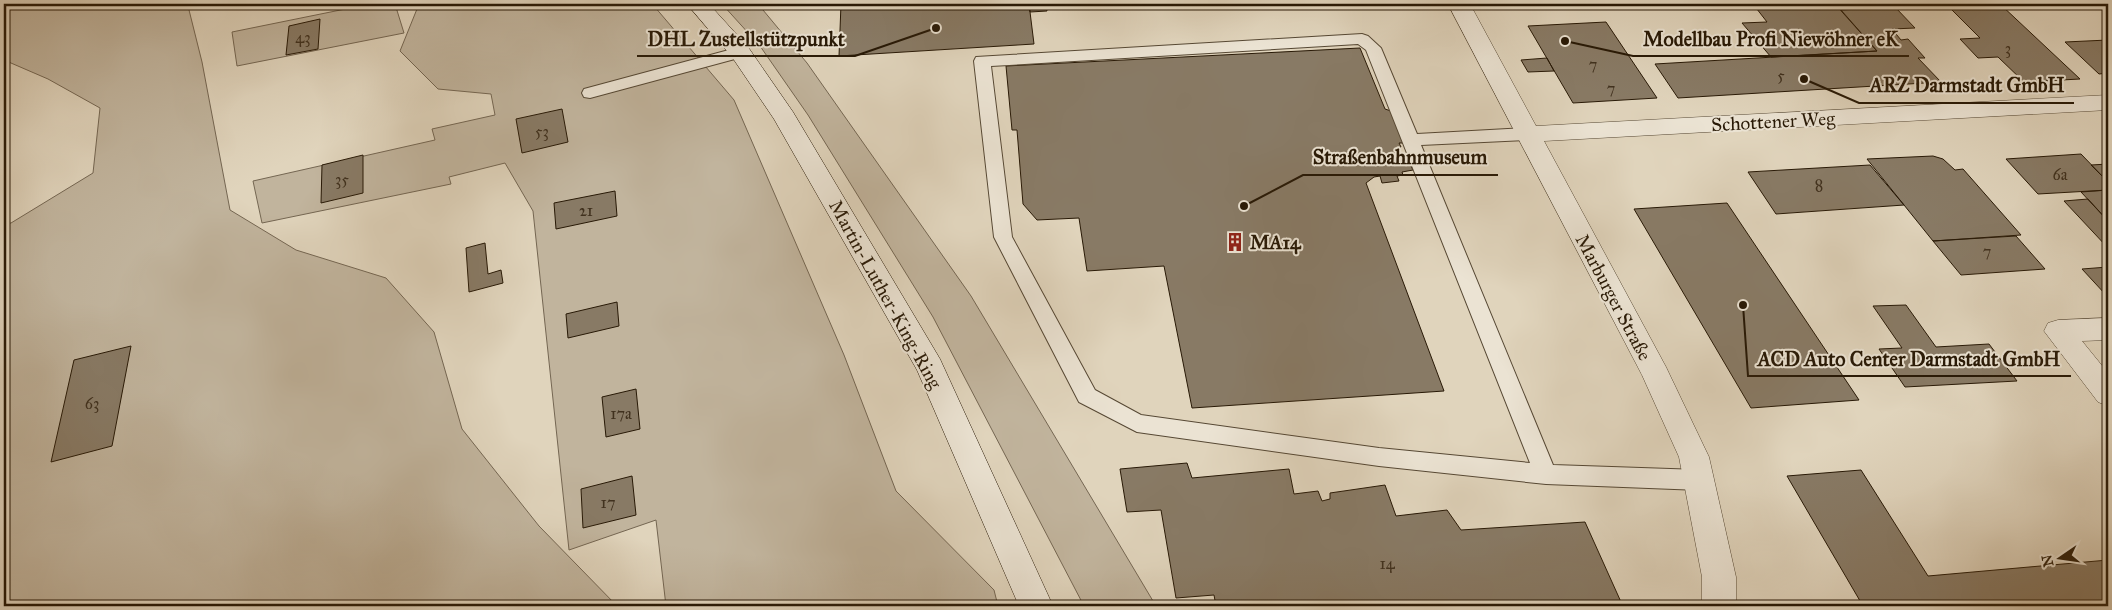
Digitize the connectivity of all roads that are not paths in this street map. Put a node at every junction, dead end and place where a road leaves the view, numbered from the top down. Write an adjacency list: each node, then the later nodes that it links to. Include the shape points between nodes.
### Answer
1 (698, 4): 3 (street, Martin-Luther-King-Ring)
2 (1459, 4): 6 (street, Marburger Straße)
3 (740, 52): 4 (lane); 12 (street, Martin-Luther-King-Ring, via 785,117 930,367)
4 (590, 93)
5 (2108, 103): 6 (street, Schottener Weg)
6 (1527, 134): 7 (lane); 11 (street, Marburger Straße, via 1663,387 1694,457)
7 (1412, 140): 10 (lane); 10 (lane, via 1373,48 1362,39 982,61 1003,237 1087,396 1137,423 1379,457)
8 (2108, 329): 9 (street, via 2058,331)
9 (2108, 394)
10 (1546, 474): 11 (lane)
11 (1700, 480): 13 (street, Marburger Straße, via 1719,577)
12 (1036, 606)
13 (1719, 606)

